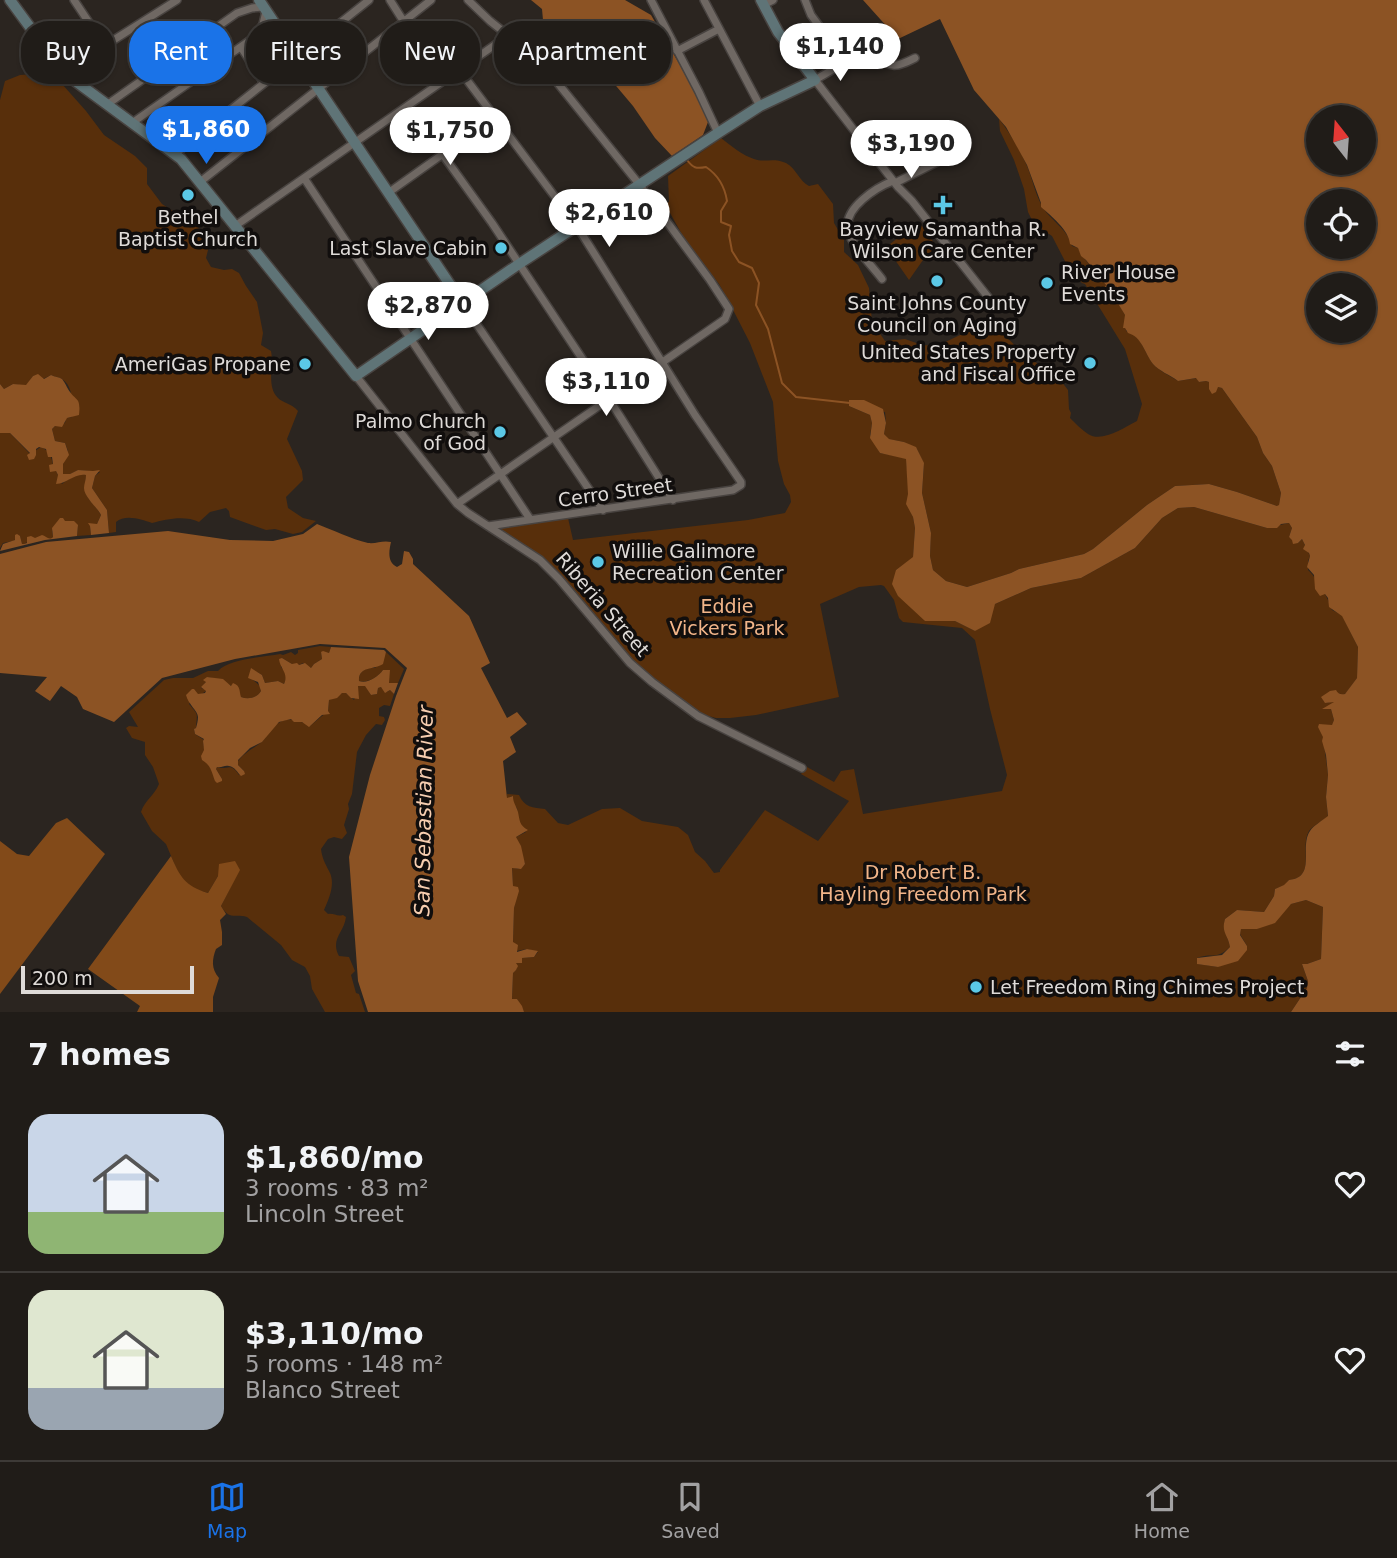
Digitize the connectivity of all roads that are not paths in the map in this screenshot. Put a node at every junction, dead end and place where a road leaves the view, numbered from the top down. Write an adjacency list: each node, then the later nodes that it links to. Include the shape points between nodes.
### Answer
1 (10, 0): 15 (street, Riberia Street)
2 (74, 0): 16 (street)
3 (369, 0): 18 (street)
4 (390, 0): 19 (street)
5 (431, 0): 20 (street)
6 (468, 0): 21 (street)
7 (641, 0): 12 (street)
8 (704, 0): 22 (street)
9 (773, 0): 13 (street)
10 (805, 0): 29 (street)
11 (172, 1): 23 (street)
12 (652, 2): 26 (street)
13 (762, 2): 30 (street, via 778,32)
14 (263, 6): 17 (street); 25 (street, via 260,30); 38 (street, via 237,13)
15 (25, 21)
16 (88, 21)
17 (273, 21)
18 (343, 21)
19 (403, 21)
20 (405, 21)
21 (494, 24)
22 (719, 29): 26 (street); 39 (street)
23 (115, 39)
24 (380, 41): 37 (street)
25 (241, 47): 27 (street); 41 (street)
26 (677, 51): 42 (street)
27 (246, 55)
28 (915, 58): 29 (street, via 888,64 874,51)
29 (846, 62): 30 (street)
30 (815, 80): 39 (street); 48 (street)
31 (80, 84): 38 (street, Riberia Street)
32 (263, 84): 44 (street)
33 (314, 84): 37 (street)
34 (438, 84): 43 (street)
35 (469, 84): 40 (street)
36 (558, 84): 50 (street)
37 (318, 90): 43 (street); 49 (street)
38 (108, 104): 41 (street, Riberia Street)
39 (760, 106): 42 (street)
40 (495, 117): 45 (street); 53 (street)
41 (132, 123): 44 (street, Riberia Street)
42 (718, 133): 50 (street)
43 (354, 143): 47 (street); 51 (street)
44 (175, 154): 49 (street, Riberia Street)
45 (443, 155): 51 (street); 54 (street)
46 (943, 159): 48 (street)
47 (304, 178): 52 (street); 58 (street)
48 (894, 182): 55 (street, via 883,184 861,201 848,220 855,243); 56 (street)
49 (200, 183): 52 (street, Riberia Street)
50 (639, 184): 53 (street); 59 (street, via 729,312)
51 (388, 193): 57 (street)
52 (234, 226): 60 (street, Riberia Street)
53 (577, 226): 54 (street); 59 (street)
54 (519, 264): 57 (street); 61 (street)
55 (882, 279)
56 (988, 297)
57 (463, 304): 58 (street); 62 (street)
58 (410, 340): 60 (street); 63 (street)
59 (662, 361): 61 (street); 64 (street, Cerro Street, via 741,482 733,490)
60 (356, 376): 65 (street, Riberia Street)
61 (609, 398): 62 (street); 64 (street)
62 (554, 436): 63 (street); 66 (street)
63 (501, 473): 65 (street); 67 (street)
64 (673, 499): 66 (street, Cerro Street)
65 (457, 504): 68 (street, Riberia Street)
66 (603, 510): 67 (street, Cerro Street)
67 (530, 519): 68 (street, Cerro Street)
68 (488, 526): 69 (street, Riberia Street, via 540,560 629,663 652,682 698,716)
69 (802, 768)

